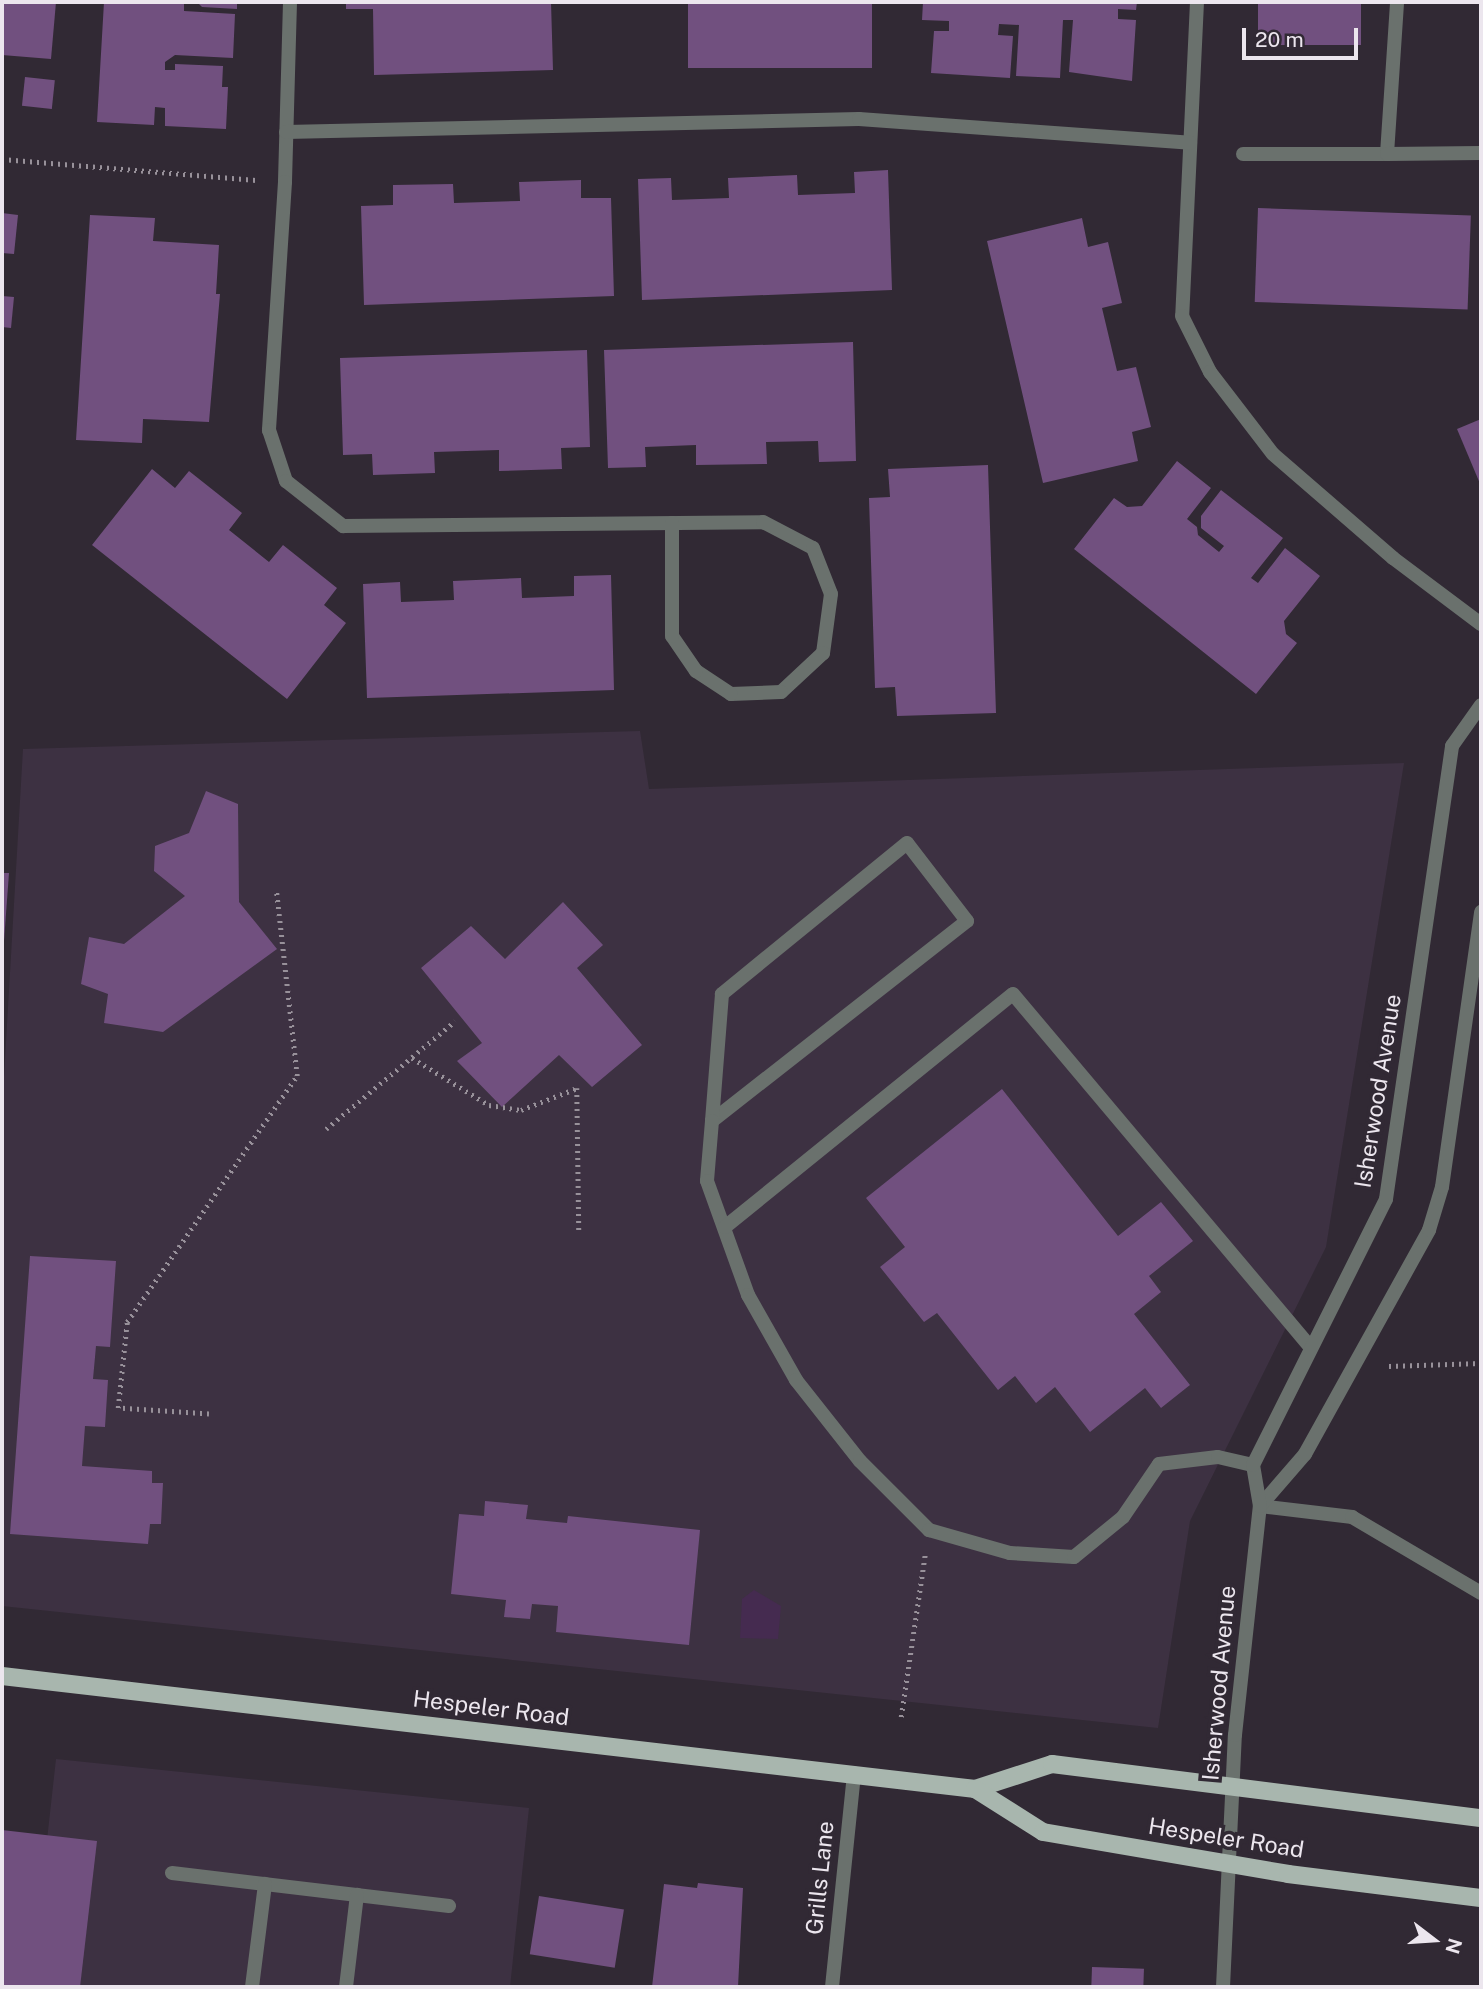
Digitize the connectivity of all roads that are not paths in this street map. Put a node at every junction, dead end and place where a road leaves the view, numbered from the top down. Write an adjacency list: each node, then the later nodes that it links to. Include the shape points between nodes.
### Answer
1 (290, 2): 4 (street)
2 (1197, 2): 5 (street)
3 (1397, 2): 8 (street)
4 (286, 132): 5 (street, via 859,119); 9 (street, via 269,430 286,481 342,526)
5 (1190, 144): 10 (street, via 1182,316 1210,372 1273,454 1393,558)
6 (1481, 153): 8 (street)
7 (1243, 154): 8 (street)
8 (1387, 155)
9 (672, 523): 9 (street, via 672,636 696,671 731,694 781,692 823,653 831,594 813,548 763,522)
10 (1481, 624)
11 (1481, 705): 15 (street, Isherwood Avenue, via 1452,746 1386,1199)
12 (1481, 912): 17 (street, via 1443,1187 1429,1230 1306,1454)
13 (712, 1121): 13 (street, via 967,921 906,843 722,994); 14 (street, via 707,1181)
14 (724, 1227): 15 (street, via 1013,994); 16 (street, via 748,1296 796,1380 860,1461 929,1530 1010,1553 1074,1557 1122,1517 1159,1464 1218,1457)
15 (1310, 1347): 16 (street, Isherwood Avenue)
16 (1253, 1465): 17 (street, Isherwood Avenue)
17 (1260, 1506): 18 (street, via 1352,1517); 21 (street, Isherwood Avenue)
18 (1481, 1593)
19 (2, 1676): 20 (main road, Hespeler Road)
20 (854, 1773): 22 (main road, Hespeler Road); 32 (street, Grills Lane)
21 (1232, 1787): 22 (main road, Hespeler Road, via 1052,1764); 23 (main road, Hespeler Road); 24 (street, Isherwood Avenue)
22 (975, 1788): 24 (main road, Hespeler Road, via 1044,1832)
23 (1481, 1818)
24 (1228, 1864): 28 (main road, Hespeler Road); 33 (street, Isherwood Avenue)
25 (172, 1872): 26 (street)
26 (265, 1884): 27 (street); 30 (street)
27 (357, 1895): 29 (street); 31 (street)
28 (1481, 1898)
29 (449, 1906)
30 (252, 1987)
31 (346, 1987)
32 (832, 1987)
33 (1223, 1987)

